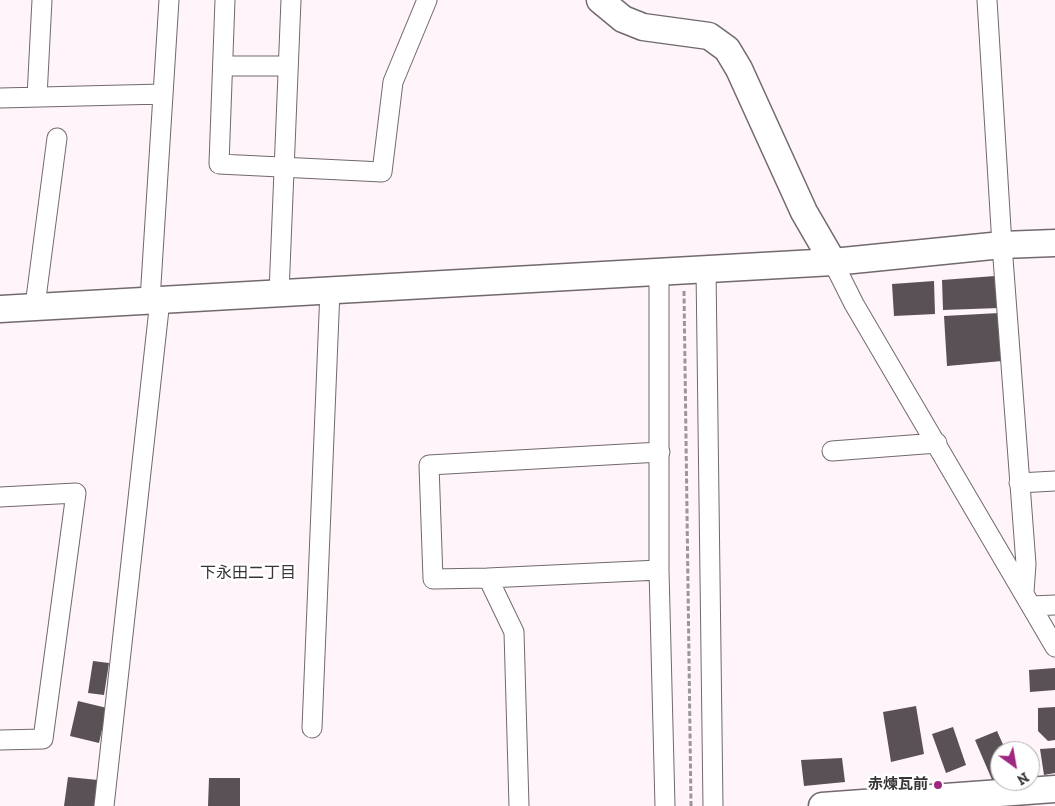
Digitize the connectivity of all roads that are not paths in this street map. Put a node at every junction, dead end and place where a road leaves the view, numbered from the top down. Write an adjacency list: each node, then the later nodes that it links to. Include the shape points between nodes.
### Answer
1 (42, 0): 11 (street)
2 (169, 0): 10 (street)
3 (225, 0): 8 (street)
4 (291, 0): 9 (street)
5 (427, 0): 14 (street, via 393,82 382,172)
6 (600, 0): 17 (street, via 623,19 709,36 727,49 804,212)
7 (987, 0): 16 (street)
8 (223, 66): 9 (street); 14 (street, via 219,164)
9 (288, 66): 14 (street)
10 (163, 94): 11 (street); 21 (street)
11 (37, 97): 12 (street)
12 (0, 98)
13 (57, 138): 22 (street)
14 (284, 166): 20 (street)
15 (1055, 243): 16 (street)
16 (1002, 245): 17 (street); 28 (street)
17 (833, 262): 18 (street); 24 (street, via 854,304)
18 (683, 271): 19 (street); 25 (street); 41 (street)
19 (330, 290): 20 (street); 35 (street)
20 (279, 293): 21 (street)
21 (155, 300): 22 (street); 38 (street)
22 (35, 306): 23 (street)
23 (0, 308)
24 (937, 443): 26 (street); 32 (street)
25 (660, 452): 30 (street); 31 (street, via 429,465 433,579)
26 (832, 452)
27 (1055, 481): 28 (street)
28 (1019, 483): 32 (street)
29 (0, 497): 36 (street, via 76,493 43,739)
30 (659, 570): 31 (street); 40 (street)
31 (488, 578): 39 (street, via 514,632)
32 (1028, 599): 33 (street); 34 (street)
33 (1055, 605)
34 (1055, 647)
35 (312, 728)
36 (0, 740)
37 (1055, 789): 42 (street)
38 (104, 806)
39 (518, 806)
40 (665, 806)
41 (713, 806)
42 (822, 806)

